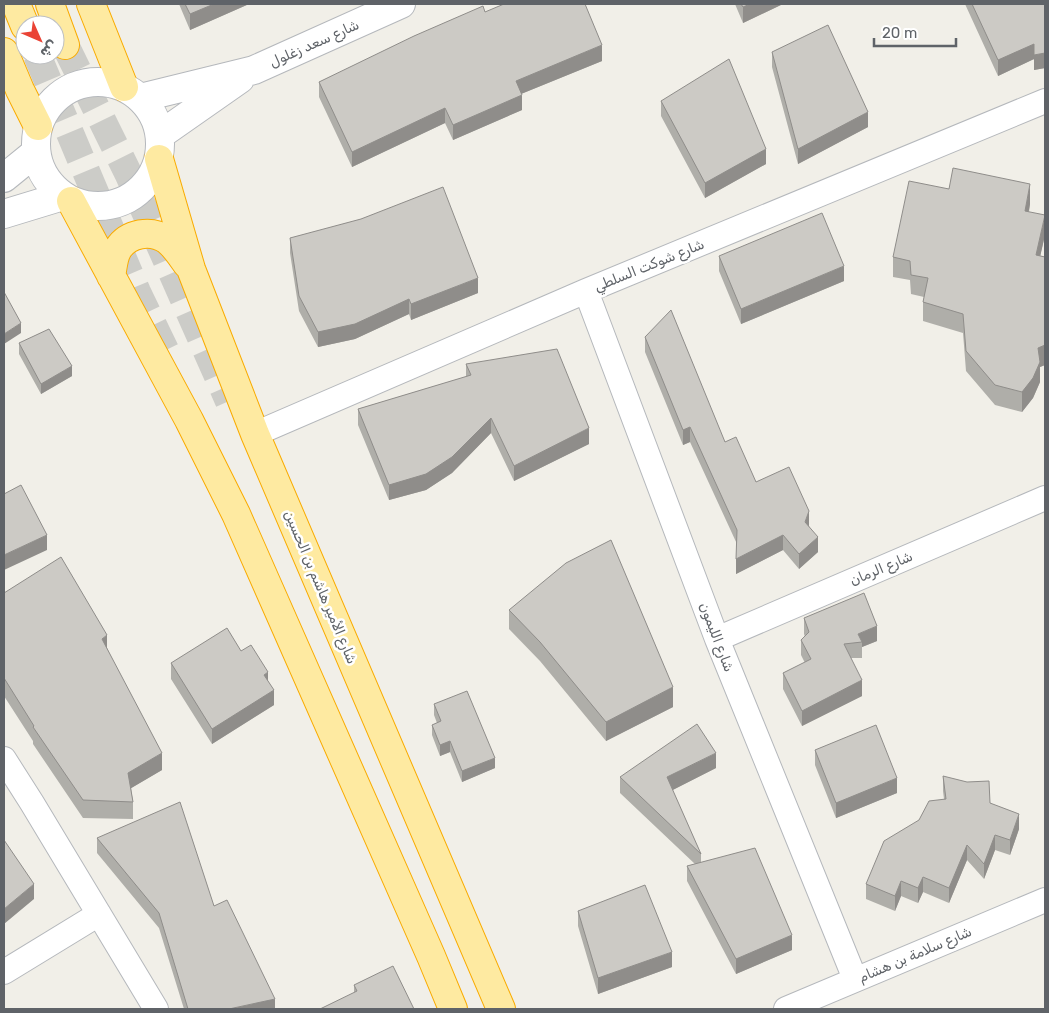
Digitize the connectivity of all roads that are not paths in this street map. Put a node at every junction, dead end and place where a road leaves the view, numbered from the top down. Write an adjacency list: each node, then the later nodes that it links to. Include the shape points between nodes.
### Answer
1 (91, 4): 5 (highway)
2 (401, 4): 4 (street, شارع سعد زغلول)
3 (4, 52): 7 (highway)
4 (254, 70): 5 (street, شارع سعد زغلول); 8 (street, شارع سعد زغلول)
5 (132, 92): 7 (street, via 116,84 98,82 73,87 51,103 41,118); 8 (street, via 151,111 158,126)
6 (1045, 102): 14 (street, شارع شوكت السلطي)
7 (37, 139): 9 (street); 10 (street, via 42,172 54,189)
8 (159, 147): 10 (street, via 147,184 125,201 98,207); 12 (highway, شارع الأمير هاشم بن الحسين)
9 (4, 178)
10 (67, 198): 11 (street); 13 (highway)
11 (4, 214)
12 (191, 269): 13 (highway, via 167,240 158,235 141,234 118,248); 15 (highway, شارع الأمير هاشم بن الحسين)
13 (111, 276): 24 (highway, via 236,514)
14 (586, 292): 15 (street, شارع شوكت السلطي); 17 (street, شارع الليمون)
15 (255, 434): 25 (highway, شارع الأمير هاشم بن الحسين)
16 (1045, 498): 17 (street, شارع الرمان)
17 (717, 639): 22 (street, شارع الليمون)
18 (4, 759): 20 (street)
19 (1045, 900): 22 (street, شارع سلامة بن هشام)
20 (99, 914): 21 (street); 23 (street)
21 (4, 972)
22 (855, 979): 26 (street, شارع سلامة بن هشام)
23 (156, 1009)
24 (453, 1009)
25 (501, 1009)
26 (786, 1009)

